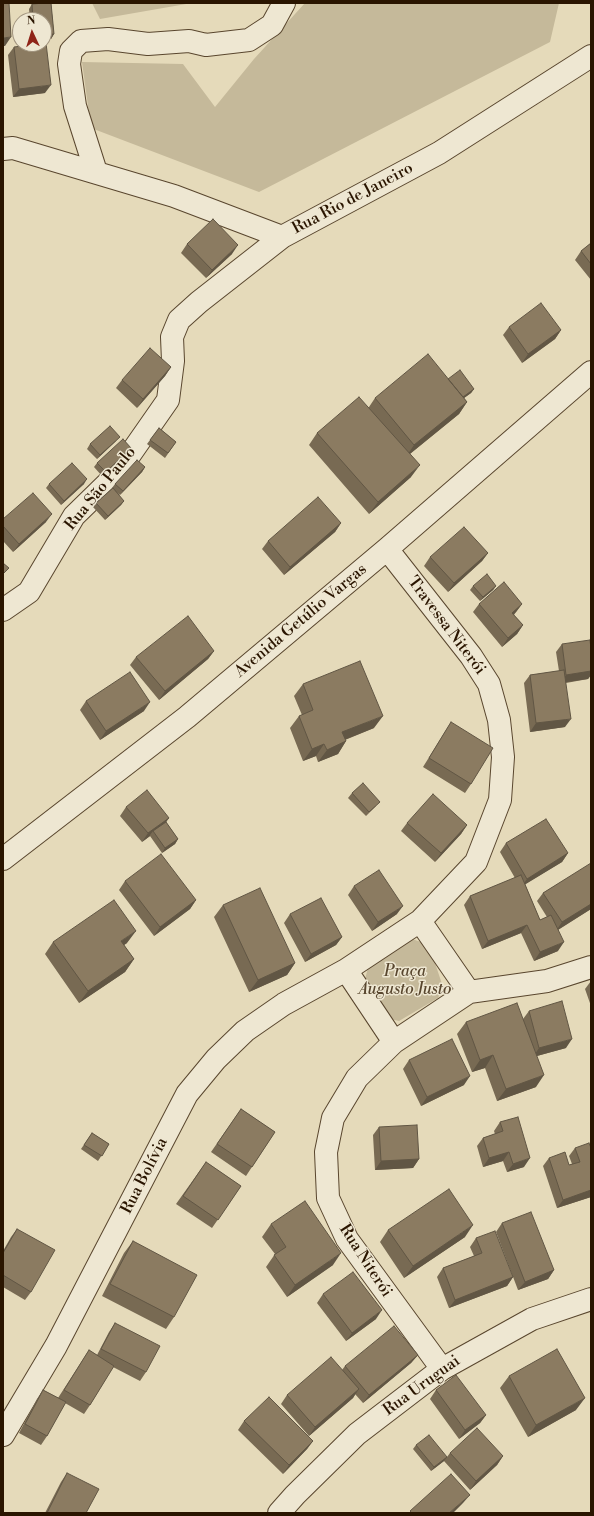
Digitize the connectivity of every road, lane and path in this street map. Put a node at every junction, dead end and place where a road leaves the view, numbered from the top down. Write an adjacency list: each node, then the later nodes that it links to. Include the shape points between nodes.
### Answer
1 (284, 3): 4 (street, via 272,25 249,40 206,45 189,41 148,44 108,39 81,41 71,51 69,64 75,106)
2 (591, 56): 5 (street, Rua Rio de Janeiro, via 439,153)
3 (3, 149): 4 (street, Rua Rio de Janeiro, via 13,148)
4 (96, 172): 5 (street, Rua Rio de Janeiro, via 174,196)
5 (282, 237): 8 (street, Rua São Paulo, via 179,320 172,337 173,360 168,400 115,476 74,516 29,592)
6 (591, 372): 7 (street, Avenida Getúlio Vargas)
7 (387, 549): 9 (street, Avenida Getúlio Vargas, via 186,717); 10 (street, Travessa Niterói, via 471,656 489,684 498,720 503,757 500,800 476,862)
8 (3, 610)
9 (3, 859)
10 (420, 922): 12 (street); 13 (street)
11 (591, 967): 13 (street, via 547,981)
12 (346, 970): 14 (street); 17 (street, Rua Bolívia, via 284,1004 245,1031 216,1059 187,1094 56,1346)
13 (469, 992): 14 (street)
14 (394, 1042): 16 (street, Rua Niterói, via 357,1078 333,1118 326,1152 328,1198 347,1239)
15 (591, 1299): 16 (street, Rua Uruguai, via 532,1319)
16 (442, 1369): 18 (street, Rua Uruguai, via 357,1434)
17 (3, 1435)
18 (279, 1513)

